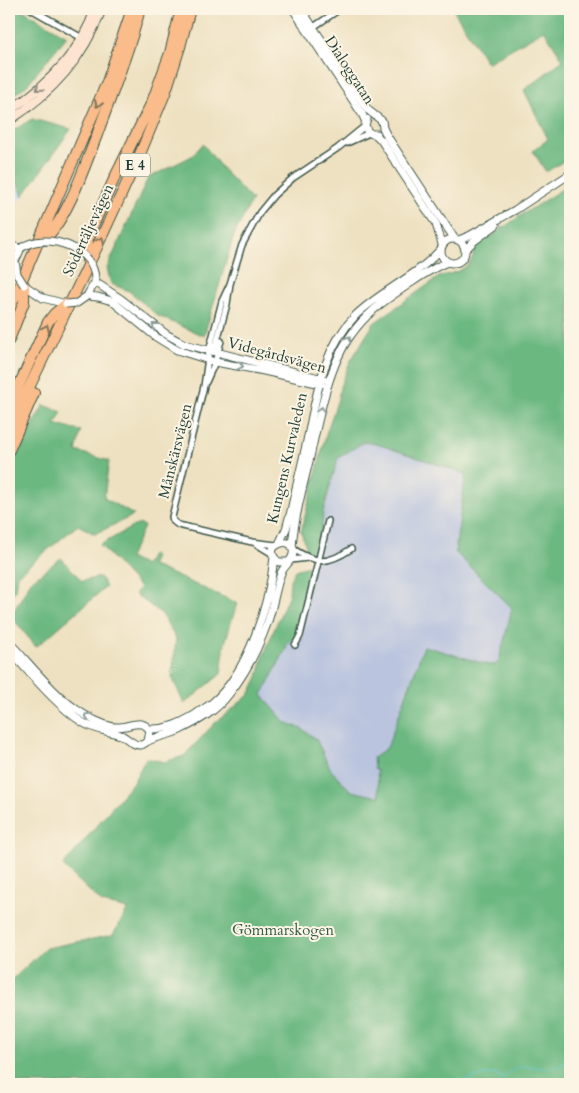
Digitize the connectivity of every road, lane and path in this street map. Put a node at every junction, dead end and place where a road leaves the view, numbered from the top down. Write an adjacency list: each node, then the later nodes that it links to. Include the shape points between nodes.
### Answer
1 (31, 9): 12 (street)
2 (95, 9): 12 (main road)
3 (102, 9): 12 (main road)
4 (140, 9): 21 (highway, via 84,168 60,221)
5 (181, 9): 27 (highway, via 156,94 88,236)
6 (190, 9): 35 (highway, Södertäljevägen / E 4, one-way to 6, via 162,101)
7 (293, 9): 11 (street, Dialoggatan)
8 (301, 9): 11 (street, Dialoggatan)
9 (340, 9): 11 (street)
10 (131, 12): 34 (highway, one-way to 34, via 91,122)
11 (310, 29): 14 (street, Dialoggatan); 17 (street, Dialoggatan)
12 (84, 39): 13 (main road, one-way to 13, via 46,83); 15 (main road, via 73,63 58,82)
13 (9, 111)
14 (374, 116): 16 (street, Dialoggatan, via 382,121); 17 (street, via 368,118)
15 (9, 121)
16 (383, 128): 17 (street, via 381,131); 20 (street)
17 (369, 129): 23 (street, Dialoggatan, via 381,140 436,224); 30 (street, Månskärsvägen, via 288,182 260,212 242,245)
18 (570, 174): 19 (street)
19 (515, 210): 20 (street, via 469,236); 25 (street)
20 (457, 239): 23 (street, via 447,239); 25 (street)
21 (44, 240): 24 (street, bridge, via 30,242); 27 (street, bridge, via 66,245)
22 (9, 246): 24 (street)
23 (441, 247): 28 (street, via 442,257); 41 (street, Kungens Kurvaleden, via 426,265 372,302 352,320 335,342)
24 (21, 248): 26 (street)
25 (465, 250): 28 (street, via 460,261)
26 (12, 258): 31 (street, bridge)
27 (87, 260): 29 (street, bridge)
28 (448, 262): 42 (street, Kungens Kurvaleden, one-way to 28, via 345,344 369,313)
29 (96, 283): 32 (street); 37 (street, Videgårdsvägen, one-way to 29, via 171,337)
30 (230, 284): 37 (street, Månskärsvägen, via 222,301); 38 (street, Månskärsvägen, via 229,306)
31 (24, 285): 33 (street, via 43,298); 36 (highway, via 24,302)
32 (89, 296): 33 (street, bridge, via 77,303); 39 (street, Videgårdsvägen, via 112,301 177,350)
33 (66, 304): 44 (highway, one-way to 33, via 48,322)
34 (9, 310)
35 (64, 316): 45 (highway, Södertäljevägen / E 4); 46 (highway)
36 (10, 338)
37 (209, 351): 38 (street, Videgårdsvägen); 39 (street, Månskärsvägen)
38 (217, 353): 40 (street, Månskärsvägen); 41 (street, Videgårdsvägen)
39 (207, 360): 40 (street, Videgårdsvägen); 43 (street, Månskärsvägen)
40 (215, 362): 41 (street, Videgårdsvägen, one-way to 41); 43 (street, Månskärsvägen)
41 (319, 381): 42 (street, Videgårdsvägen); 49 (street, Kungens Kurvaleden, via 291,510)
42 (329, 384): 50 (street, Kungens Kurvaleden, one-way to 42, via 297,513)
43 (204, 386): 48 (street, Månskärsvägen, via 172,514 173,521 178,525)
44 (9, 407)
45 (9, 429)
46 (9, 450)
47 (328, 521): 54 (street)
48 (252, 542): 49 (street); 52 (street)
49 (278, 544): 50 (street, via 286,543); 52 (street)
50 (293, 548): 53 (street); 55 (street, via 294,554)
51 (351, 549): 54 (street, via 329,561)
52 (273, 555): 55 (street, via 279,562); 60 (street, via 273,576 261,620 252,644 224,690 211,704 187,720 173,726)
53 (309, 558): 54 (street); 55 (street)
54 (318, 560): 57 (street, via 300,636)
55 (289, 561): 62 (street, via 282,572 256,649 229,694 202,718 174,733)
56 (9, 642): 59 (street, one-way to 56, via 113,727 73,708)
57 (294, 645)
58 (9, 650): 61 (street, via 68,712 92,727)
59 (134, 724): 60 (street, via 142,723); 61 (street, via 129,729)
60 (149, 729): 62 (street)
61 (130, 739): 62 (street, via 140,745)
62 (148, 741)

